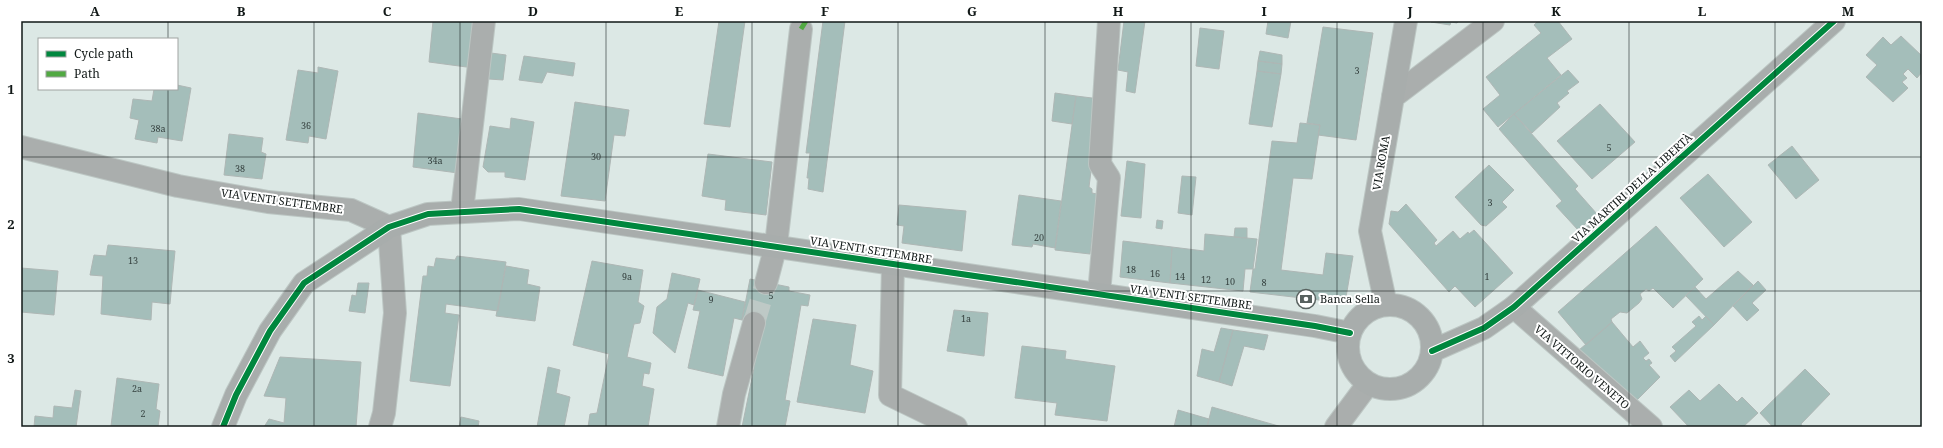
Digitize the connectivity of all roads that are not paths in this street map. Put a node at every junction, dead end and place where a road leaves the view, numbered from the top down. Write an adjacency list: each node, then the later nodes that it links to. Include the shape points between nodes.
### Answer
1 (484, 21): 9 (street)
2 (1109, 21): 14 (street, via 1100,164 1109,178)
3 (1406, 21): 7 (street, VIA ROMA)
4 (1493, 21): 7 (street)
5 (1834, 21): 16 (street, VIA MARTIRI DELLA LIBERTÀ)
6 (802, 29): 11 (street)
7 (1393, 97): 15 (street, VIA ROMA, via 1370,231)
8 (21, 147): 10 (street, VIA VENTI SETTEMBRE, via 178,186 268,202 351,210)
9 (462, 211): 10 (street, VIA VENTI SETTEMBRE, via 428,214); 11 (street, VIA VENTI SETTEMBRE, via 519,208)
10 (389, 227): 21 (street, via 304,284 270,331 236,395); 22 (street, via 395,313 384,414)
11 (776, 245): 12 (street, VIA VENTI SETTEMBRE); 13 (street)
12 (893, 265): 14 (street, VIA VENTI SETTEMBRE); 24 (street, via 890,395)
13 (766, 283)
14 (1099, 294): 18 (street, VIA VENTI SETTEMBRE)
15 (1386, 305): 18 (street, via 1364,313 1355,322); 19 (street, via 1401,306 1425,323 1431,337)
16 (1514, 307): 19 (street, VIA MARTIRI DELLA LIBERTÀ, via 1484,328); 26 (street, VIA VITTORIO VENETO)
17 (754, 323): 23 (street, via 734,394)
18 (1350, 333): 20 (street, via 1347,347 1349,362 1357,375)
19 (1432, 351): 20 (street, via 1429,365 1421,377 1409,386 1396,390)
20 (1368, 384): 25 (street)
21 (223, 427)
22 (380, 427)
23 (728, 427)
24 (956, 427)
25 (1336, 427)
26 (1651, 427)

